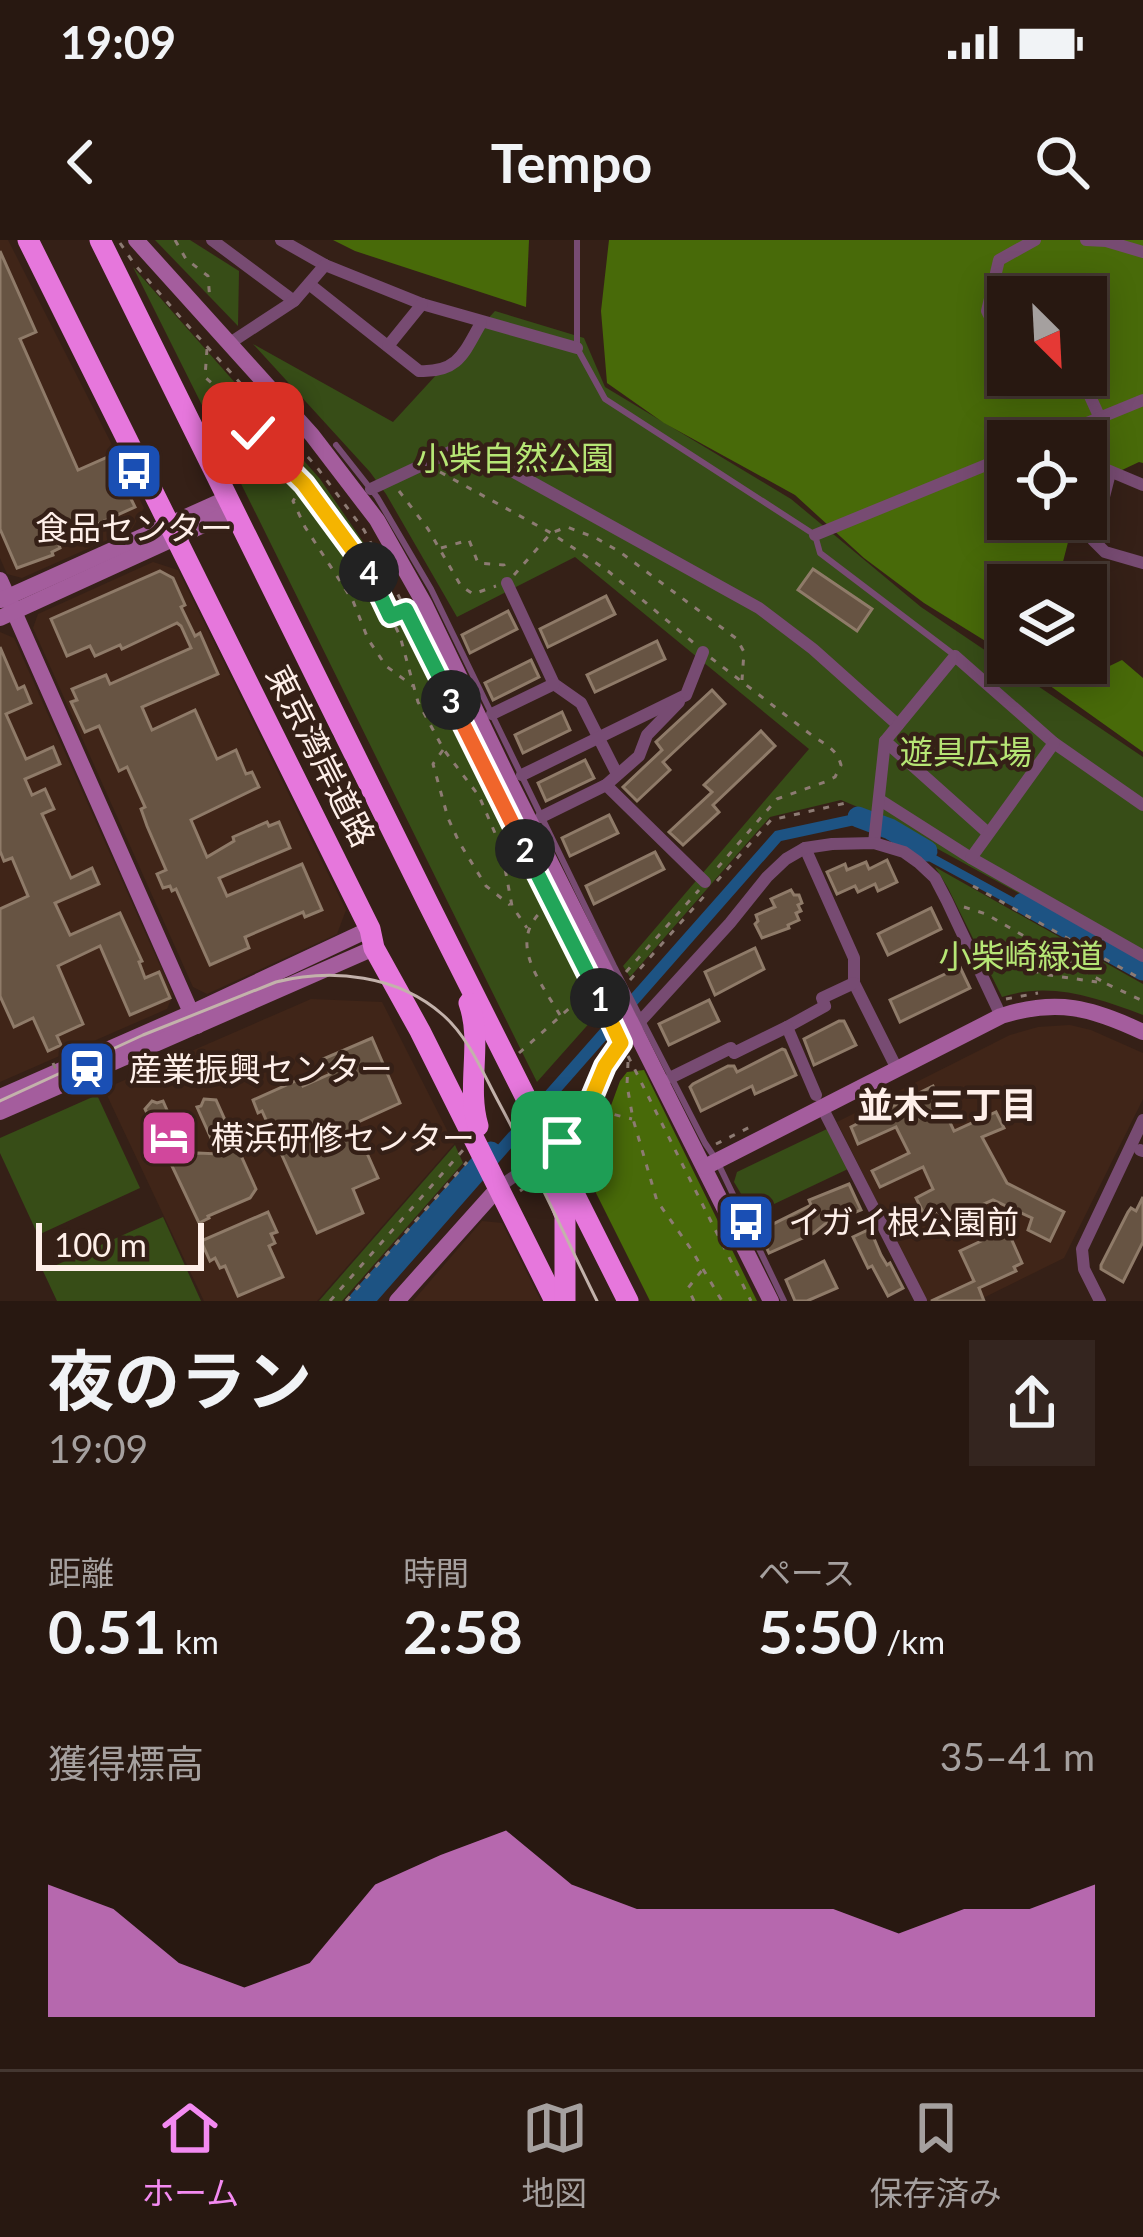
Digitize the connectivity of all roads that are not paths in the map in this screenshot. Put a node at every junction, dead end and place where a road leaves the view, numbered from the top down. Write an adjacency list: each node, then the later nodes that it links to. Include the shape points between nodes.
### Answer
1 (28, 240): 30 (highway, 東京湾岸道路)
2 (100, 240): 29 (highway, 東京湾岸道路)
3 (136, 240): 16 (street)
4 (212, 240): 13 (street)
5 (280, 240): 10 (street)
6 (577, 240): 18 (lane)
7 (1035, 240): 11 (street, via 999,260)
8 (1086, 240): 9 (street)
9 (1143, 252)
10 (325, 266): 12 (street); 14 (street)
11 (995, 276)
12 (309, 284): 13 (street); 17 (street)
13 (294, 301): 16 (street)
14 (422, 304): 15 (street); 17 (street)
15 (481, 323): 17 (street, via 460,360 437,372 419,370); 18 (street)
16 (230, 343): 59 (street, via 377,520)
17 (388, 346)
18 (577, 348): 31 (lane, via 605,399)
19 (1090, 396): 21 (street)
20 (1143, 400): 21 (street)
21 (1099, 416): 22 (street)
22 (1090, 420)
23 (336, 445): 28 (lane)
24 (987, 464): 31 (street)
25 (1107, 472): 26 (street)
26 (1110, 473): 27 (street); 32 (street, via 1093,541)
27 (1143, 485)
28 (371, 489): 39 (lane); 40 (street, via 465,446 758,608)
29 (231, 504): 30 (street); 55 (highway, 東京湾岸道路)
30 (171, 531): 34 (street); 56 (highway, 東京湾岸道路)
31 (815, 535): 36 (lane, via 820,553)
32 (1143, 563)
33 (506, 583): 37 (street)
34 (4, 602): 61 (street)
35 (704, 652): 38 (street)
36 (955, 656): 40 (street); 43 (street)
37 (554, 684): 39 (street); 41 (street, via 581,703)
38 (686, 695): 41 (street); 44 (street)
39 (492, 714): 45 (lane)
40 (898, 725): 42 (street)
41 (598, 736): 44 (street); 45 (street)
42 (885, 741): 48 (street); 50 (street)
43 (1054, 742): 47 (street); 50 (street)
44 (617, 774): 46 (street)
45 (522, 775): 49 (lane)
46 (606, 785): 49 (street); 54 (street)
47 (1143, 805)
48 (879, 806): 51 (street); 53 (street)
49 (542, 817): 59 (lane)
50 (988, 833): 53 (street)
51 (875, 840): 52 (street); 60 (street, via 935,878)
52 (806, 848): 58 (street, via 854,958); 62 (street, via 766,877)
53 (971, 858): 57 (street)
54 (705, 882)
55 (428, 903): 72 (highway, 東京湾岸道路); 74 (highway, via 472,1012 473,1107)
56 (372, 938): 61 (street); 74 (highway, 東京湾岸道路)
57 (1143, 956)
58 (854, 983): 63 (street); 65 (street)
59 (623, 989): 62 (street)
60 (1001, 1016): 64 (street, via 1075,1006); 65 (street)
61 (194, 1020): 68 (street); 69 (street)
62 (632, 1023): 66 (lane); 72 (street, via 584,1116); 73 (street)
63 (787, 1027): 66 (street); 67 (street)
64 (1143, 1032)
65 (897, 1069): 73 (street)
66 (672, 1077): 73 (lane)
67 (816, 1095)
68 (0, 1097)
69 (0, 1112)
70 (826, 1115): 81 (street)
71 (1143, 1120): 82 (street, via 1082,1249)
72 (551, 1160): 74 (street); 77 (highway, via 565,1216); 78 (highway, 東京湾岸道路)
73 (711, 1164): 79 (street); 80 (lane)
74 (508, 1193): 75 (street); 76 (highway, 東京湾岸道路)
75 (397, 1301)
76 (555, 1301)
77 (565, 1301)
78 (628, 1301)
79 (771, 1301)
80 (784, 1301)
81 (921, 1301)
82 (1100, 1301)

